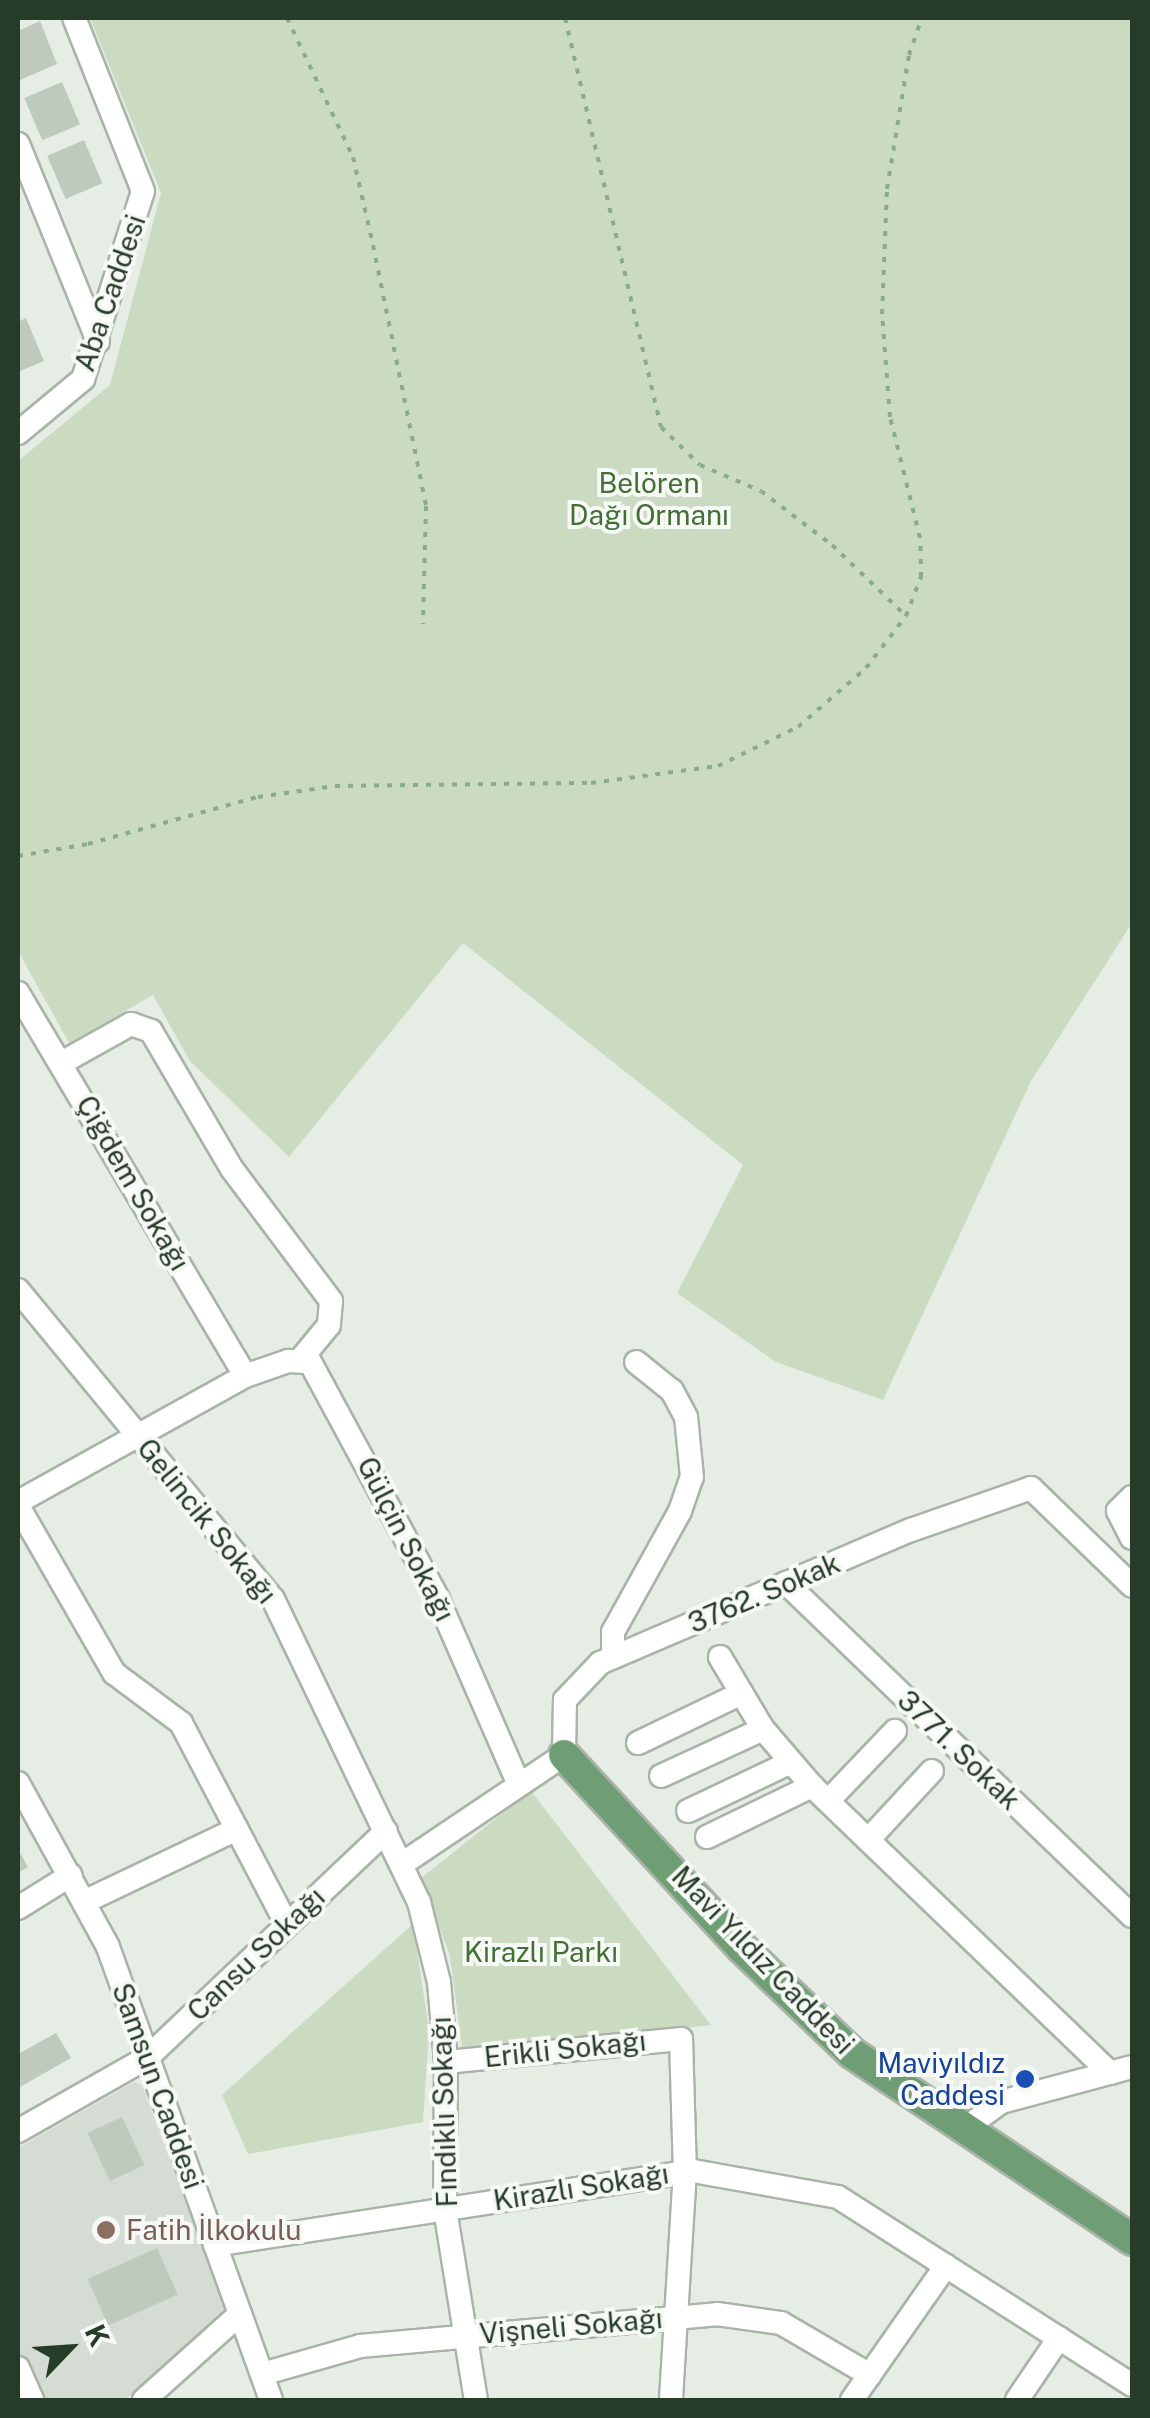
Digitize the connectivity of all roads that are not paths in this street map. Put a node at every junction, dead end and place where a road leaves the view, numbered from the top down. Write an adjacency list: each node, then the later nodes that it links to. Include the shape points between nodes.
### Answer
1 (74, 18): 3 (street, Aba Caddesi, via 144,191)
2 (18, 144): 3 (street)
3 (98, 341): 4 (street, Aba Caddesi, via 83,379)
4 (18, 433)
5 (18, 993): 6 (street, Çiğdem Sokağı)
6 (63, 1062): 8 (street, via 131,1024 151,1031 232,1169 331,1302 330,1325); 10 (street, Çiğdem Sokağı)
7 (18, 1290): 11 (street, Gelincik Sokağı)
8 (301, 1359): 10 (street); 28 (street, Gülçin Sokağı, via 320,1370 437,1597)
9 (636, 1362): 18 (street, via 672,1392 686,1417 692,1477 613,1632)
10 (245, 1376): 11 (street)
11 (137, 1434): 13 (street); 32 (street, Gelincik Sokağı, via 277,1606)
12 (1132, 1497): 14 (street, via 1118,1512)
13 (18, 1504): 31 (street, via 114,1673 180,1724)
14 (1132, 1538)
15 (786, 1583): 16 (street, 3762. Sokak, via 1031,1488); 18 (street, 3762. Sokak); 39 (street, 3771. Sokak)
16 (1132, 1586)
17 (720, 1656): 19 (street)
18 (613, 1658): 23 (street, 3762. Sokak, via 578,1679 565,1700)
19 (742, 1693): 20 (street); 22 (street)
20 (763, 1729): 24 (street); 26 (street)
21 (894, 1731): 29 (street)
22 (638, 1744)
23 (564, 1755): 28 (street); 44 (main road, Mavi Yıldız Caddesi, via 742,1948 852,2053)
24 (791, 1762): 29 (street); 30 (street)
25 (932, 1770): 34 (street)
26 (662, 1776)
27 (18, 1783): 36 (street, Samsun Caddesi)
28 (519, 1786): 35 (street)
29 (820, 1794): 33 (street); 34 (street)
30 (688, 1810)
31 (236, 1829): 37 (street); 40 (street)
32 (386, 1830): 35 (street, Fındıklı Sokağı); 40 (street, Cansu Sokağı)
33 (707, 1837)
34 (868, 1840): 43 (street)
35 (402, 1864): 42 (street, Fındıklı Sokağı, via 434,1950)
36 (71, 1875): 37 (street, Samsun Caddesi); 38 (street)
37 (86, 1901): 41 (street, Samsun Caddesi)
38 (18, 1908)
39 (1132, 1916)
40 (287, 1925): 41 (street, Cansu Sokağı)
41 (148, 2057): 45 (street, Cansu Sokağı); 49 (street, Samsun Caddesi)
42 (446, 2062): 46 (street, Erikli Sokağı, via 681,2039); 47 (street, Fındıklı Sokağı)
43 (1121, 2070): 44 (street, via 1001,2102)
44 (963, 2130): 48 (main road, Mavi Yıldız Caddesi)
45 (18, 2131)
46 (684, 2170): 47 (street, Kirazlı Sokağı); 50 (street, Kirazlı Sokağı, via 838,2197); 52 (street, Erikli Sokağı)
47 (445, 2209): 49 (street, Kirazlı Sokağı); 53 (street, Fındıklı Sokağı)
48 (1132, 2240)
49 (215, 2245): 51 (street, Samsun Caddesi)
50 (946, 2266): 54 (street, Kirazlı Sokağı); 57 (street)
51 (240, 2314): 56 (street, Samsun Caddesi); 60 (street)
52 (676, 2318): 53 (street, Vişneli Sokağı); 57 (street, Vişneli Sokağı, via 768,2319); 63 (street, Erikli Sokağı)
53 (465, 2335): 56 (street, Vişneli Sokağı, via 343,2350); 62 (street, Fındıklı Sokağı)
54 (1059, 2338): 58 (street, Kirazlı Sokağı); 65 (street)
55 (18, 2368): 59 (street)
56 (262, 2374): 61 (street, Samsun Caddesi)
57 (870, 2374): 64 (street)
58 (1132, 2385)
59 (32, 2400)
60 (144, 2400)
61 (271, 2400)
62 (476, 2400)
63 (671, 2400)
64 (852, 2400)
65 (1018, 2400)

